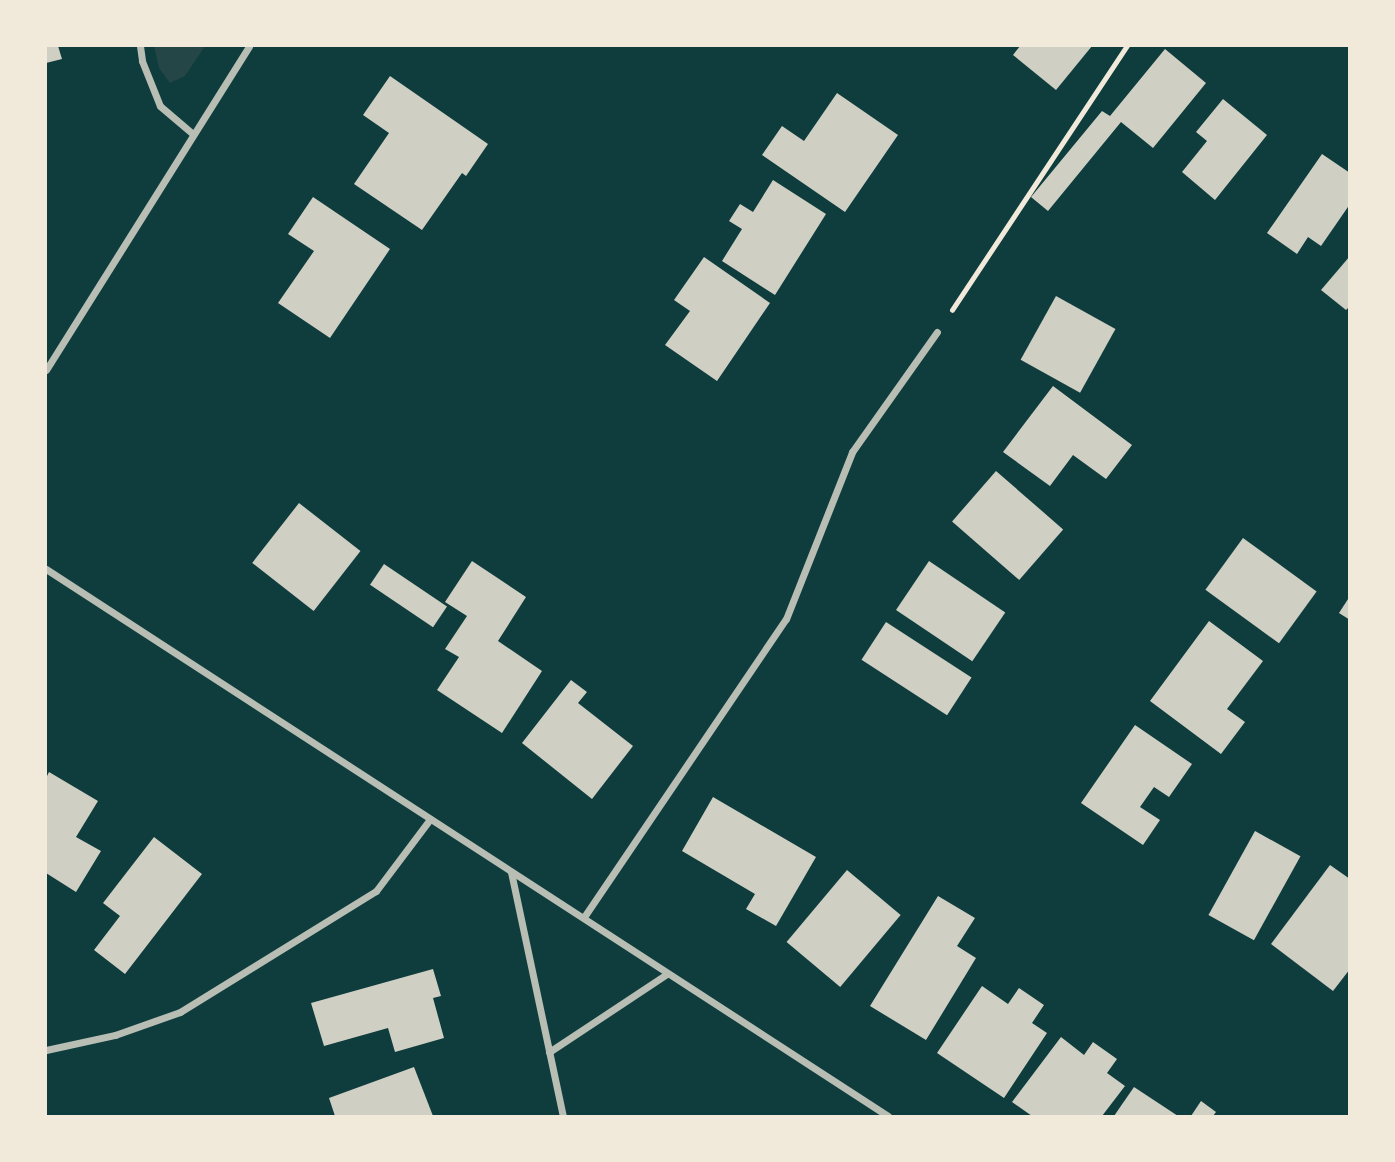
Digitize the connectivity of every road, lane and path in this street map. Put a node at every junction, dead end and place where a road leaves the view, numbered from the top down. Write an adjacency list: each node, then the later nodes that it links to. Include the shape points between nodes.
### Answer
1 (140, 46): 4 (street, via 160,106)
2 (249, 46): 4 (street)
3 (1127, 46): 5 (path)
4 (193, 134): 6 (street)
5 (937, 332): 10 (street, via 852,452 786,619)
6 (46, 370)
7 (46, 569): 8 (street)
8 (430, 819): 9 (street); 12 (street, via 376,891 180,1012 115,1035)
9 (511, 872): 10 (street); 13 (street)
10 (584, 917): 11 (street)
11 (667, 974): 13 (street); 15 (street)
12 (46, 1050)
13 (549, 1052): 14 (street)
14 (563, 1116)
15 (888, 1116)

